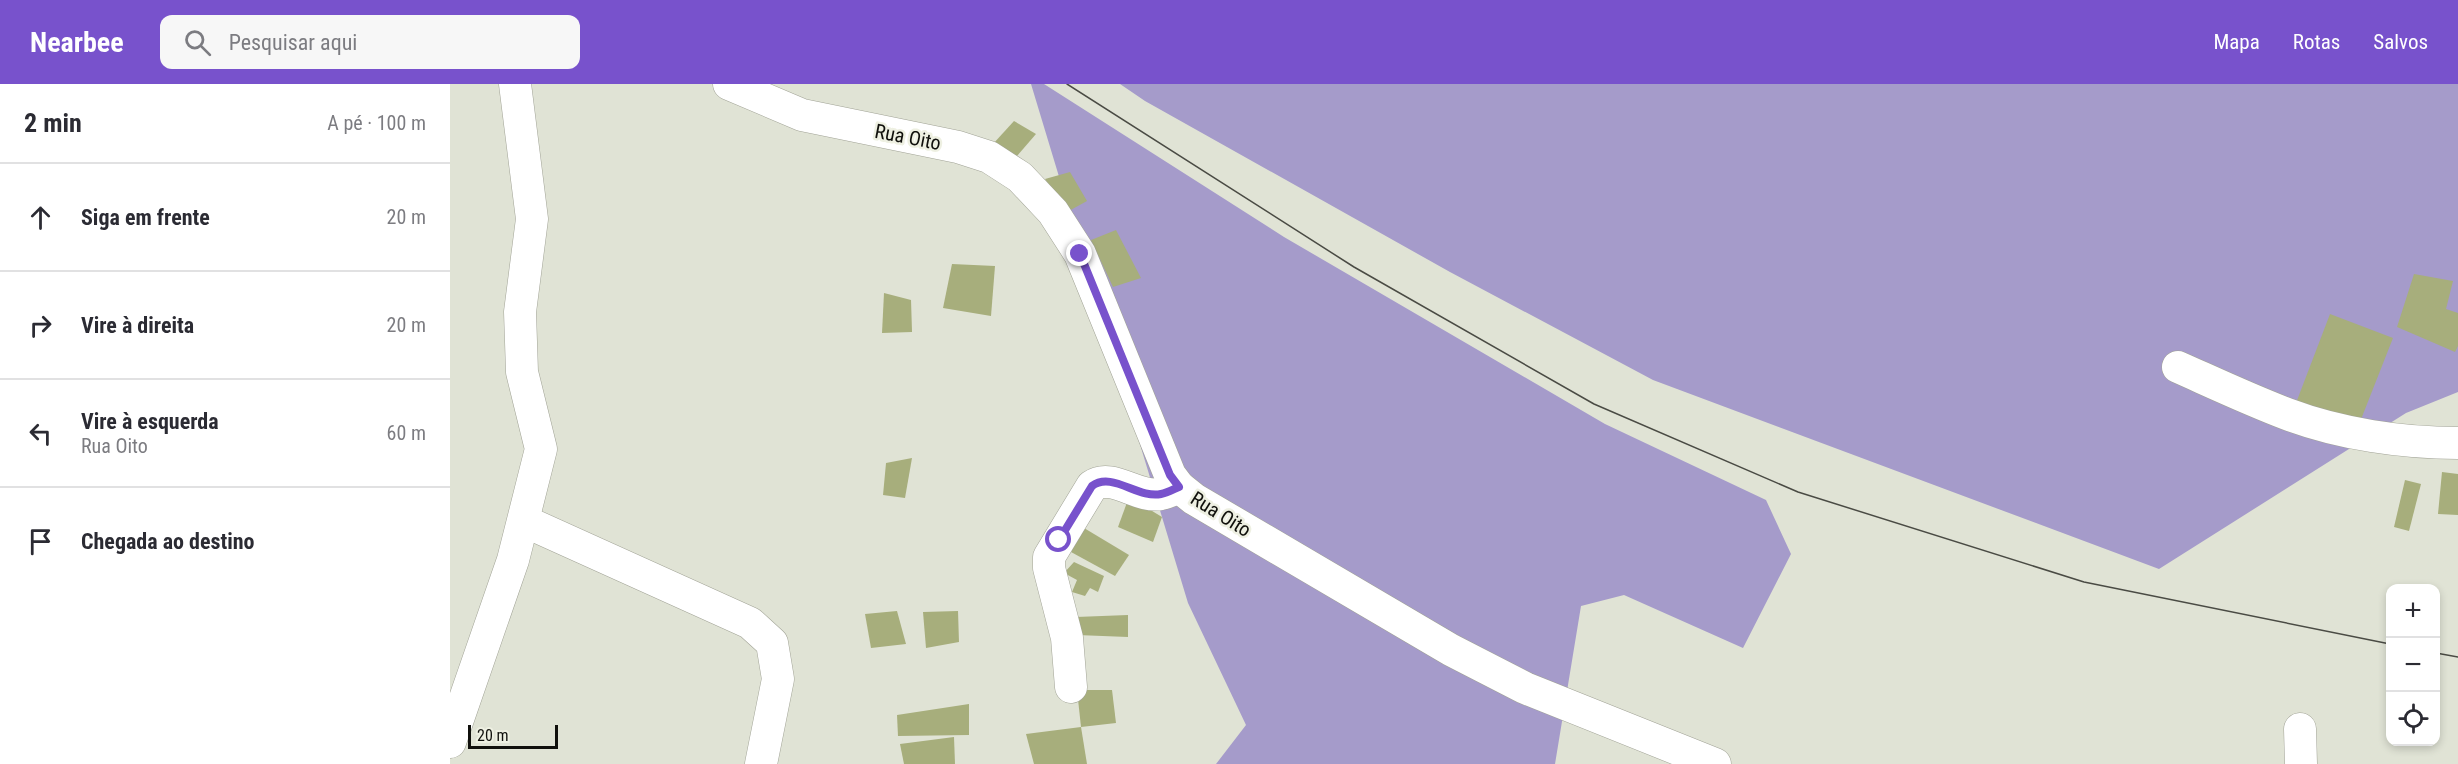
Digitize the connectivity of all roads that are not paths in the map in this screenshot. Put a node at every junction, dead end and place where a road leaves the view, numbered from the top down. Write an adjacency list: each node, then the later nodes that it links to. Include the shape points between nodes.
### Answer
1 (515, 84): 6 (street, via 532,219 520,312 522,372 541,448)
2 (729, 84): 5 (street, Rua Oito, via 802,115 958,147 989,157 1020,177 1053,212 1080,254 1170,475)
3 (2178, 367): 4 (street, via 2289,415 2345,431 2429,443)
4 (2458, 443)
5 (1179, 487): 7 (street, via 1160,495 1104,480 1097,482 1049,556 1067,638); 10 (street, Rua Oito, via 1451,650)
6 (524, 521): 9 (street); 11 (street, via 750,623 772,643 778,679)
7 (1071, 687)
8 (2300, 729): 13 (street)
9 (450, 742)
10 (1656, 753): 12 (street, Rua Oito)
11 (761, 764)
12 (1715, 764)
13 (2301, 764)

